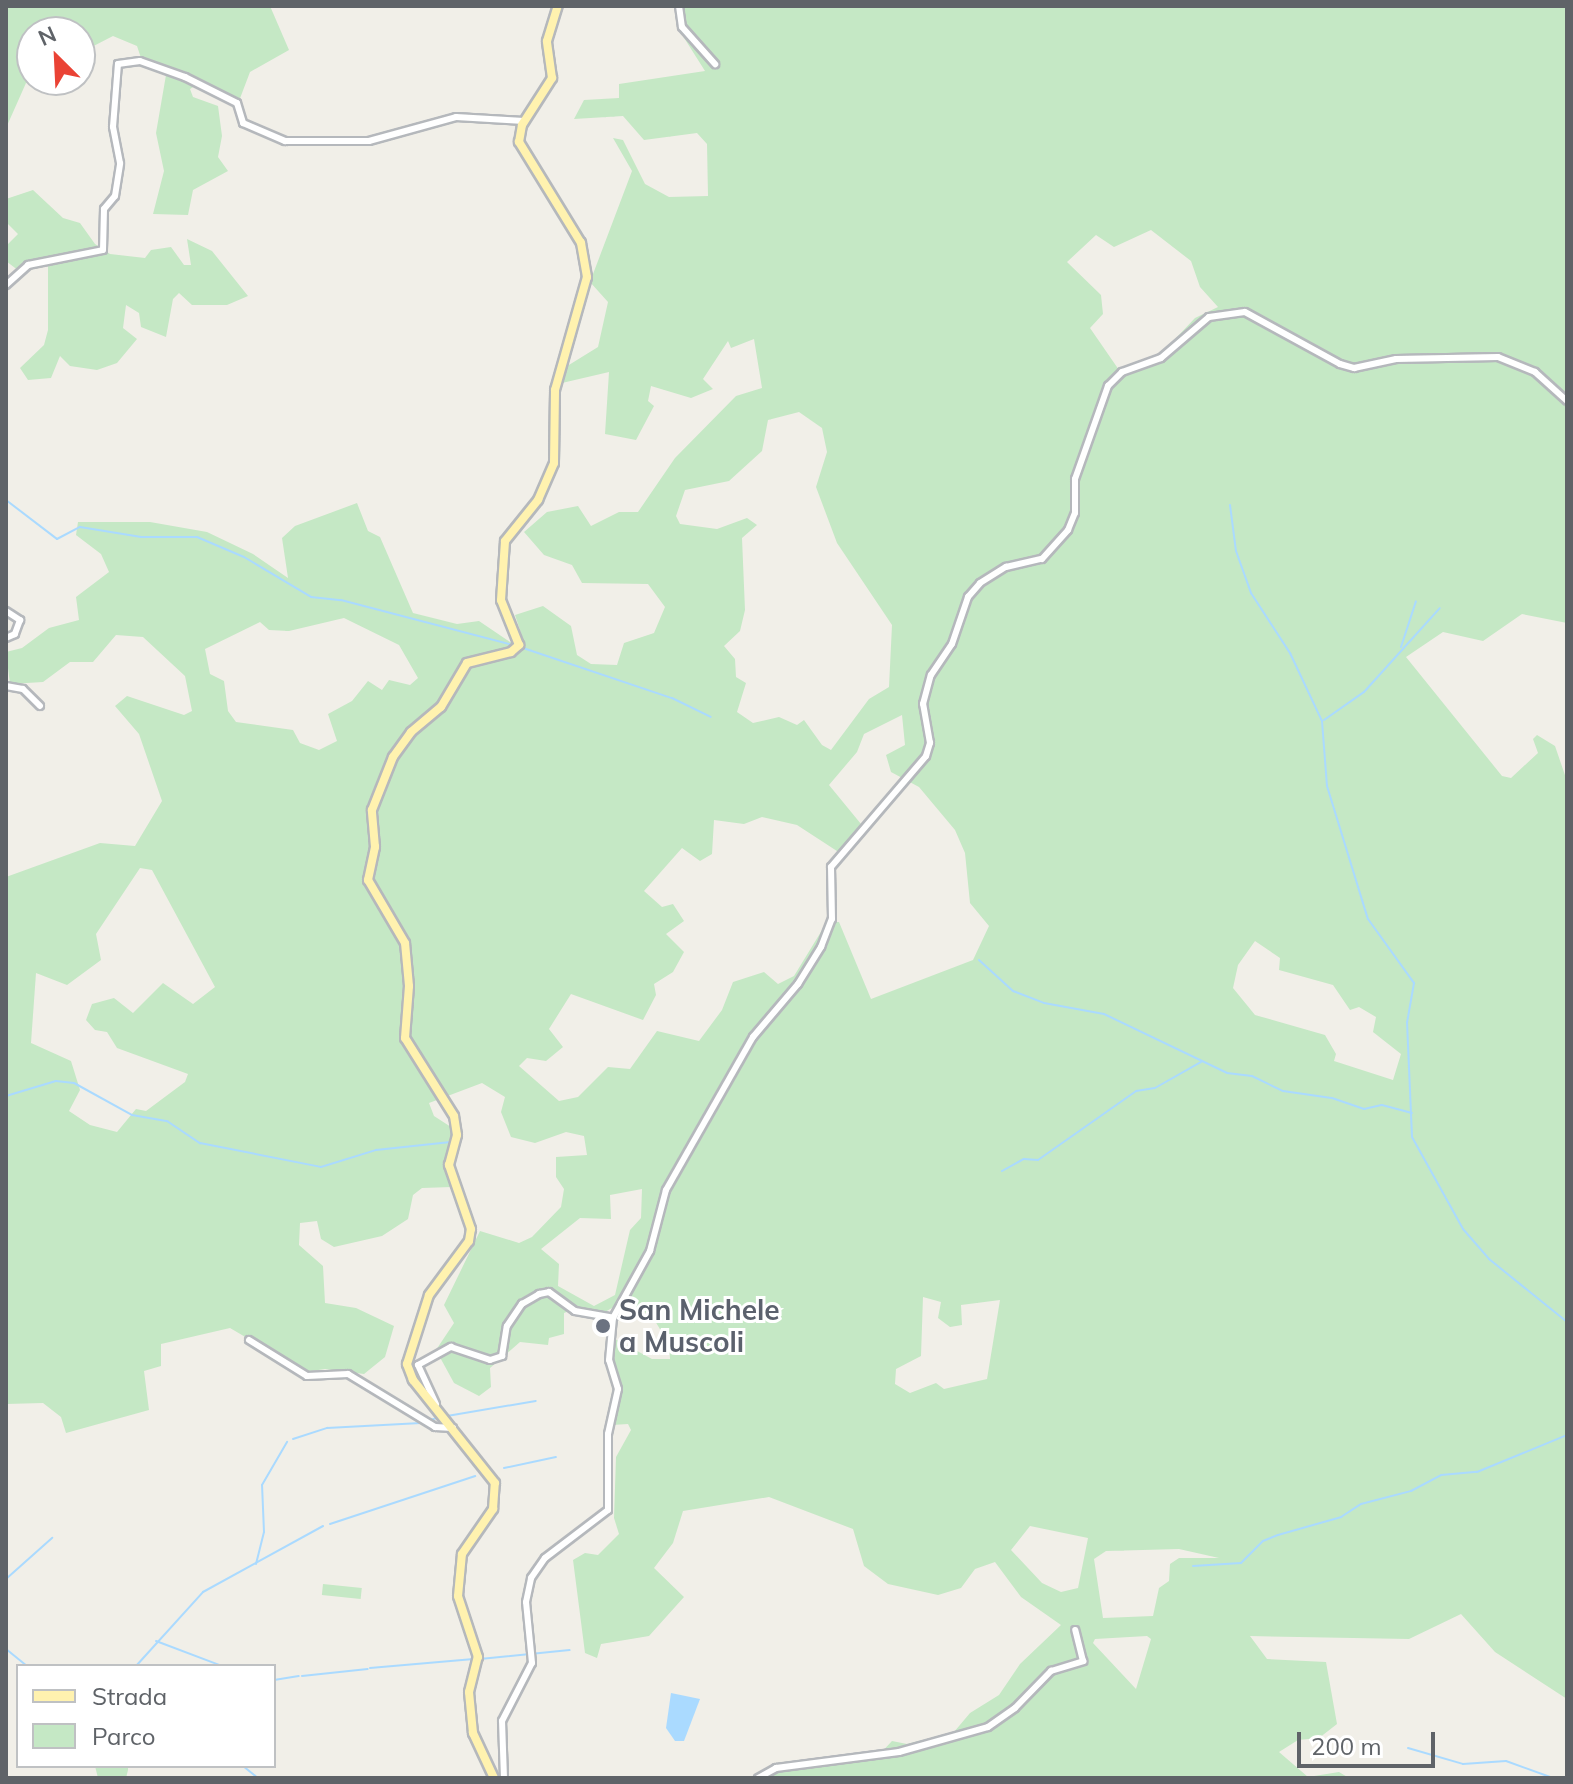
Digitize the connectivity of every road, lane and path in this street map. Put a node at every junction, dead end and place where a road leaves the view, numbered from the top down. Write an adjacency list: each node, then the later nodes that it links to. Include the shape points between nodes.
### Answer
1 (558, 6): 4 (main road, via 547,41 552,78)
2 (679, 6): 3 (street, via 682,27)
3 (715, 64)
4 (524, 121): 5 (street, via 456,117 369,141 285,141 243,123 237,103 185,77 140,61 118,64 113,127 120,163 115,196 104,209 103,250 28,265); 13 (main road, via 520,150 581,243 587,277 555,390 554,463 538,500 505,541 501,600 519,645 461,668 445,702 411,732 393,757 372,810 375,847 369,885 407,952 405,1038 454,1116 457,1135 449,1165 471,1229 469,1241 429,1295 407,1359 411,1377)
5 (6, 285)
6 (1567, 401): 11 (street, via 1535,372 1489,356 1396,359 1354,368 1253,315 1229,312 1200,323 1161,358 1115,378 1075,479 1075,513 1068,530 1042,559 997,572 968,597 923,704 930,743 926,756 831,867 827,880 832,919 826,938 798,984 753,1037 666,1190 650,1251)
7 (6, 611): 8 (street, via 20,620 15,634)
8 (6, 638)
9 (6, 686): 10 (street, via 23,689)
10 (40, 706)
11 (613, 1318): 13 (street, via 568,1308 549,1292 530,1299 507,1326 502,1356 490,1360 451,1347 418,1365); 17 (street, via 609,1360 618,1389 608,1434 608,1510 545,1558 531,1578 526,1602 532,1655 500,1727)
12 (249, 1340): 14 (street, via 309,1377 357,1377 425,1422 442,1430)
13 (441, 1414): 14 (main road)
14 (453, 1428): 16 (main road, via 491,1475 496,1492 493,1509 465,1544 459,1602 478,1659 469,1710 474,1736)
15 (1075, 1630): 18 (street, via 1083,1661 1051,1671 988,1727 905,1751 776,1768)
16 (494, 1778)
17 (504, 1778)
18 (758, 1778)

